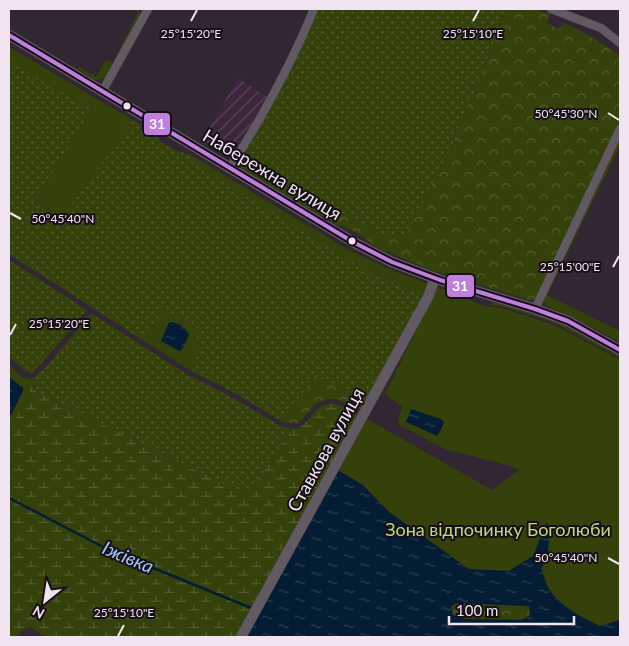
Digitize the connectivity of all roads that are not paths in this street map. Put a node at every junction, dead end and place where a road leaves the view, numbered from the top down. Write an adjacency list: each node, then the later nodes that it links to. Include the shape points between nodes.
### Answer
1 (148, 9): 6 (street)
2 (314, 9): 8 (street, via 272,98)
3 (551, 9): 5 (street, via 601,28)
4 (9, 35): 6 (street, Набережна вулиця)
5 (620, 43)
6 (102, 92): 8 (street, Набережна вулиця)
7 (620, 129): 10 (street)
8 (229, 169): 9 (street, Набережна вулиця, via 353,242 392,262)
9 (435, 278): 10 (street, Набережна вулиця); 12 (street, Ставкова вулиця, via 424,305)
10 (535, 309): 11 (street, Набережна вулиця, via 568,322)
11 (620, 350)
12 (241, 637)

